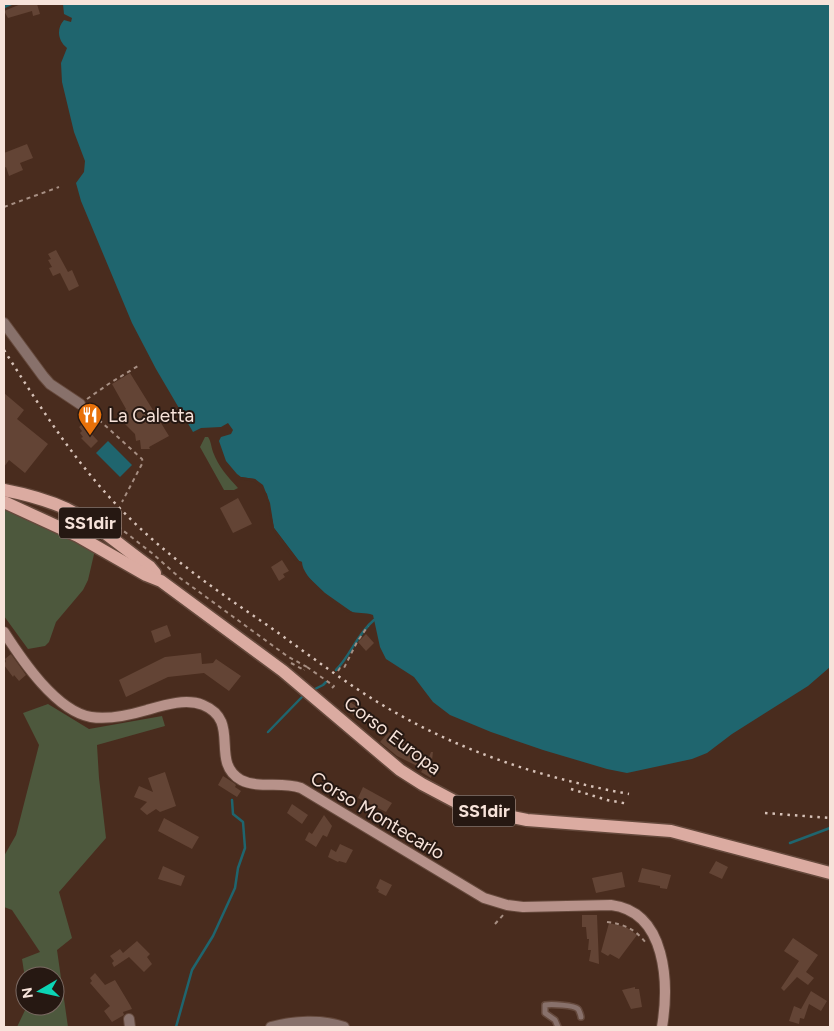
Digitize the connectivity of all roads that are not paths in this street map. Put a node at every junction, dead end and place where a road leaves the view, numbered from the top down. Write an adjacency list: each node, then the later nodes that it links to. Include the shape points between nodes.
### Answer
1 (4, 323): 2 (street, via 50,384)
2 (80, 404)
3 (4, 490): 5 (main road, Corso Europa / SS1dir, via 44,500)
4 (4, 502): 6 (main road, Corso Europa / SS1dir)
5 (79, 516): 6 (main road, via 80,527); 7 (main road, Corso Europa / SS1dir, via 150,568)
6 (70, 532): 7 (main road, Corso Europa / SS1dir)
7 (162, 581): 9 (main road, Corso Europa / SS1dir, via 282,670 400,770 447,797 506,817 687,834)
8 (4, 632): 14 (main road, Corso Montecarlo, via 35,675 74,711 104,718 180,703 203,705 213,710 222,723 225,758 236,776 250,783 286,784 301,788 484,898 507,905 535,907 611,905 640,916 654,935 662,962 665,996)
9 (830, 873)
10 (581, 1017): 13 (lane, via 575,1007 545,1005 545,1013 555,1020)
11 (271, 1027): 12 (street, via 289,1022)
12 (344, 1027)
13 (558, 1027)
14 (662, 1027)

